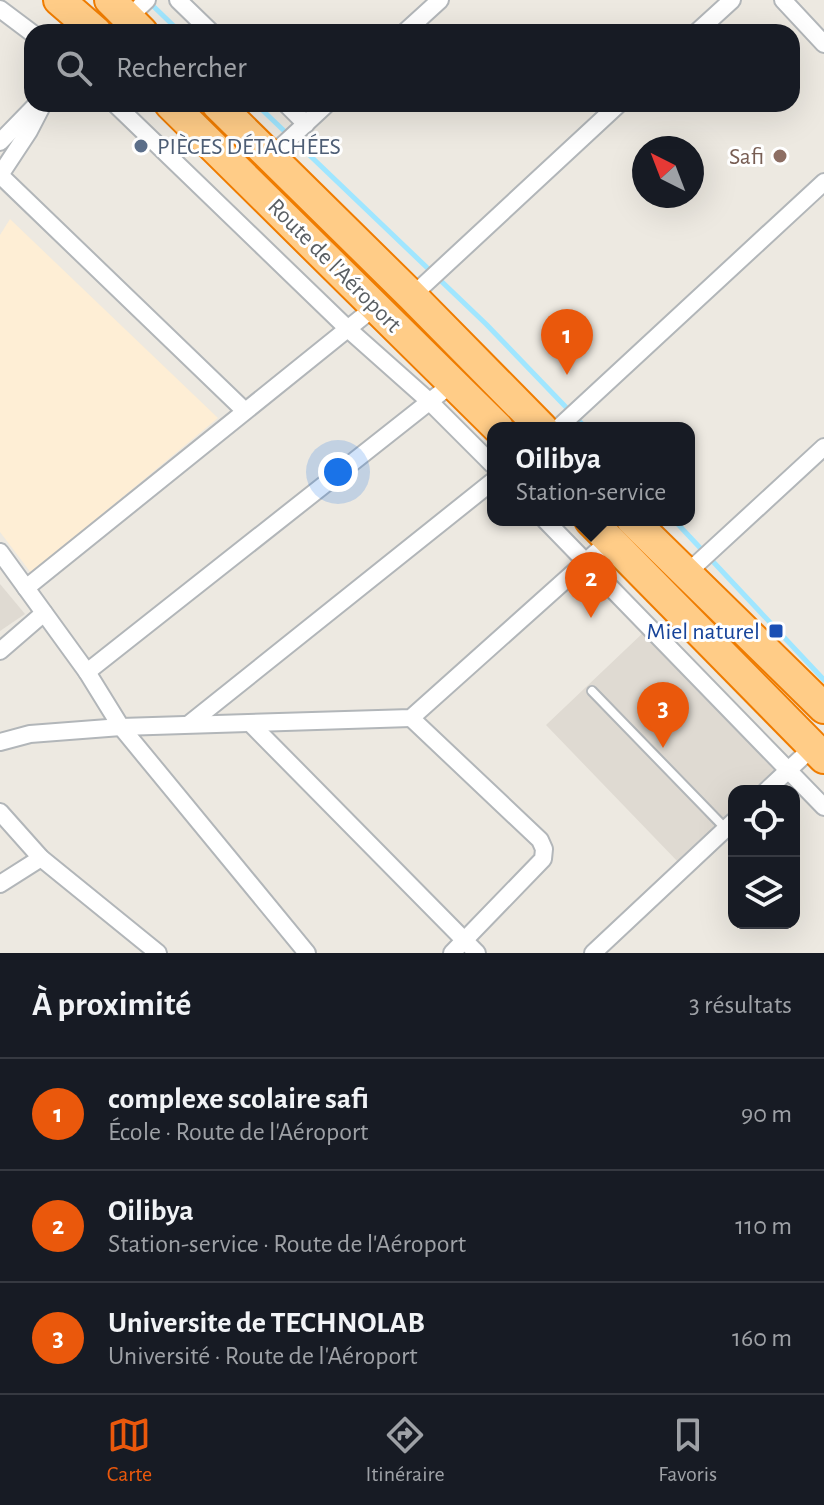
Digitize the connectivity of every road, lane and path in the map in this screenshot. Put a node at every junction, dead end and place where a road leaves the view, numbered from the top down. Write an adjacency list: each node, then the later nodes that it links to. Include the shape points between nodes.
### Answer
1 (59, 0): 7 (highway)
2 (178, 0): 8 (street)
3 (440, 0): 9 (street)
4 (732, 0): 10 (street)
5 (783, 0): 12 (street)
6 (0, 9): 11 (street)
7 (87, 24)
8 (203, 24)
9 (414, 24)
10 (706, 24)
11 (24, 27)
12 (824, 44)
13 (29, 112): 22 (street)
14 (39, 112): 24 (street)
15 (123, 112): 28 (street)
16 (178, 112): 27 (highway, Route de l'Aéroport)
17 (225, 112): 23 (highway, Route de l'Aéroport)
18 (294, 112): 21 (street)
19 (319, 112): 21 (street)
20 (610, 112): 26 (street)
21 (306, 124): 23 (street)
22 (0, 142)
23 (271, 156): 26 (highway, Route de l'Aéroport)
24 (0, 175): 31 (street)
25 (824, 182): 34 (street)
26 (412, 296): 33 (highway, Route de l'Aéroport)
27 (376, 306): 28 (street); 29 (highway, Route de l'Aéroport)
28 (348, 329): 30 (street); 31 (street)
29 (453, 383): 30 (street); 32 (highway, Route de l'Aéroport)
30 (429, 401): 36 (street); 47 (street)
31 (245, 411): 44 (street)
32 (492, 422)
33 (536, 422)
34 (564, 422)
35 (824, 447): 43 (street)
36 (487, 459)
37 (487, 486): 52 (street)
38 (551, 526): 42 (street)
39 (638, 526): 43 (highway)
40 (600, 530): 42 (street); 55 (highway)
41 (0, 552): 44 (street)
42 (585, 562): 50 (street); 56 (street)
43 (686, 574): 49 (highway)
44 (26, 588): 45 (street)
45 (44, 613): 46 (street); 47 (street)
46 (0, 651)
47 (87, 672): 53 (street)
48 (592, 691): 60 (lane)
49 (824, 708)
50 (411, 718): 51 (street); 64 (street, via 544,849 543,859)
51 (250, 723): 52 (street); 64 (street)
52 (189, 724): 53 (street)
53 (121, 727): 54 (street, via 30,734); 66 (street)
54 (0, 742)
55 (818, 753): 56 (street)
56 (788, 770): 57 (street); 58 (street)
57 (772, 785)
58 (824, 807)
59 (0, 812): 62 (street)
60 (728, 823)
61 (728, 827): 68 (street)
62 (41, 858): 63 (street); 65 (street)
63 (0, 884)
64 (471, 947): 67 (street)
65 (158, 953)
66 (307, 953)
67 (452, 953)
68 (593, 953)

